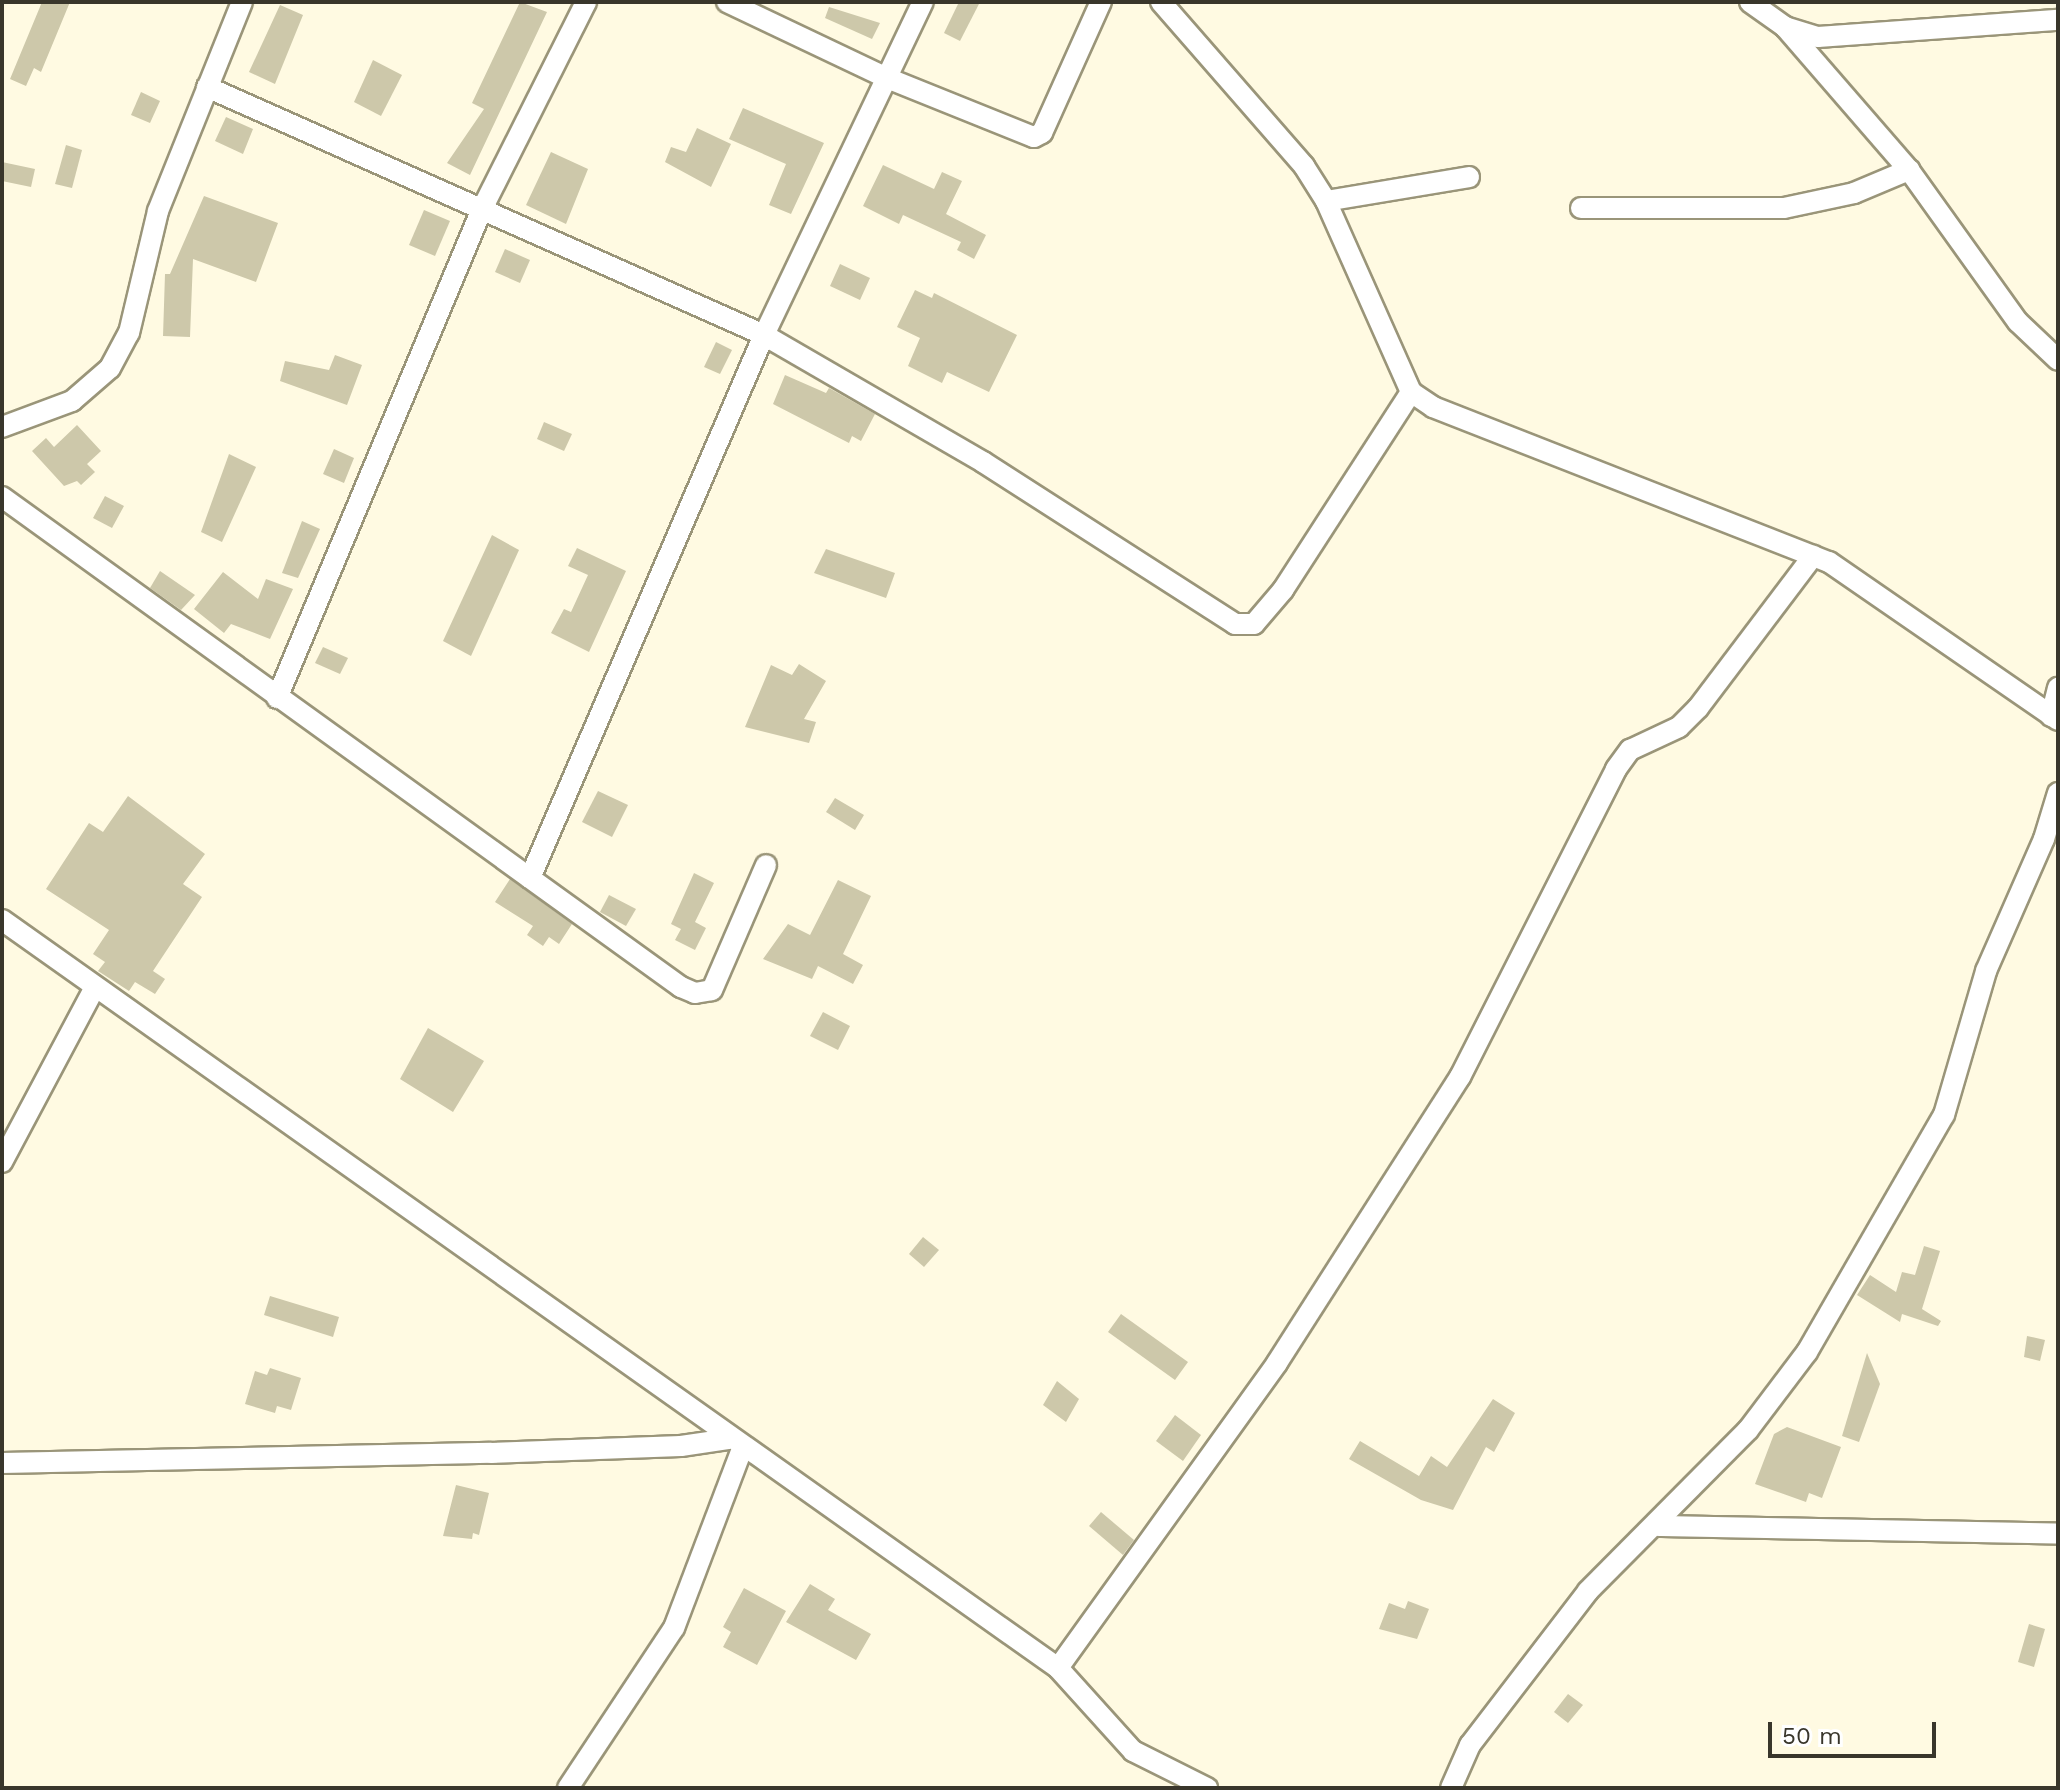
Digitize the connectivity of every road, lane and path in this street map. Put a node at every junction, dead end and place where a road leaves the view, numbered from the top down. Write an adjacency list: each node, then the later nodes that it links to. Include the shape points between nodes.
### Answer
1 (242, 2): 11 (street)
2 (586, 2): 16 (street)
3 (727, 2): 10 (street)
4 (923, 2): 10 (street)
5 (1101, 2): 10 (street, via 1042,133 1034,137)
6 (1161, 2): 14 (street, via 1304,166)
7 (1750, 2): 9 (street)
8 (2058, 20): 9 (street, via 1845,39)
9 (1785, 27): 12 (street)
10 (887, 78): 17 (street)
11 (207, 87): 16 (street); 20 (street, via 158,211 129,333 110,368 72,401)
12 (1909, 170): 15 (street, via 1854,193 1784,208); 18 (street, via 2018,322)
13 (1469, 177): 14 (street)
14 (1326, 201): 19 (street)
15 (1581, 208)
16 (482, 209): 17 (street); 24 (street)
17 (764, 335): 19 (street, via 983,462 1235,624 1254,624 1283,590); 28 (street)
18 (2058, 360)
19 (1411, 392): 22 (street, via 1433,407)
20 (2, 427)
21 (2, 497): 24 (street)
22 (1813, 556): 25 (street, via 1860,579); 36 (street, via 1698,708 1679,727 1630,750 1616,769 1460,1077 1277,1363)
23 (2058, 688): 25 (street)
24 (277, 698): 28 (street)
25 (2054, 718)
26 (2058, 793): 34 (street, via 2044,839 1986,971 1944,1115 1781,1390)
27 (766, 865): 28 (street, via 712,990 702,993 681,987)
28 (530, 878)
29 (2, 920): 30 (street)
30 (95, 987): 31 (street); 32 (street)
31 (2, 1162)
32 (735, 1444): 33 (street); 36 (street); 37 (street, via 674,1628)
33 (2, 1463)
34 (1658, 1526): 35 (street); 39 (street, via 1588,1591 1470,1745)
35 (2058, 1534)
36 (1058, 1668): 38 (street, via 1133,1751)
37 (568, 1788)
38 (1207, 1788)
39 (1451, 1788)

